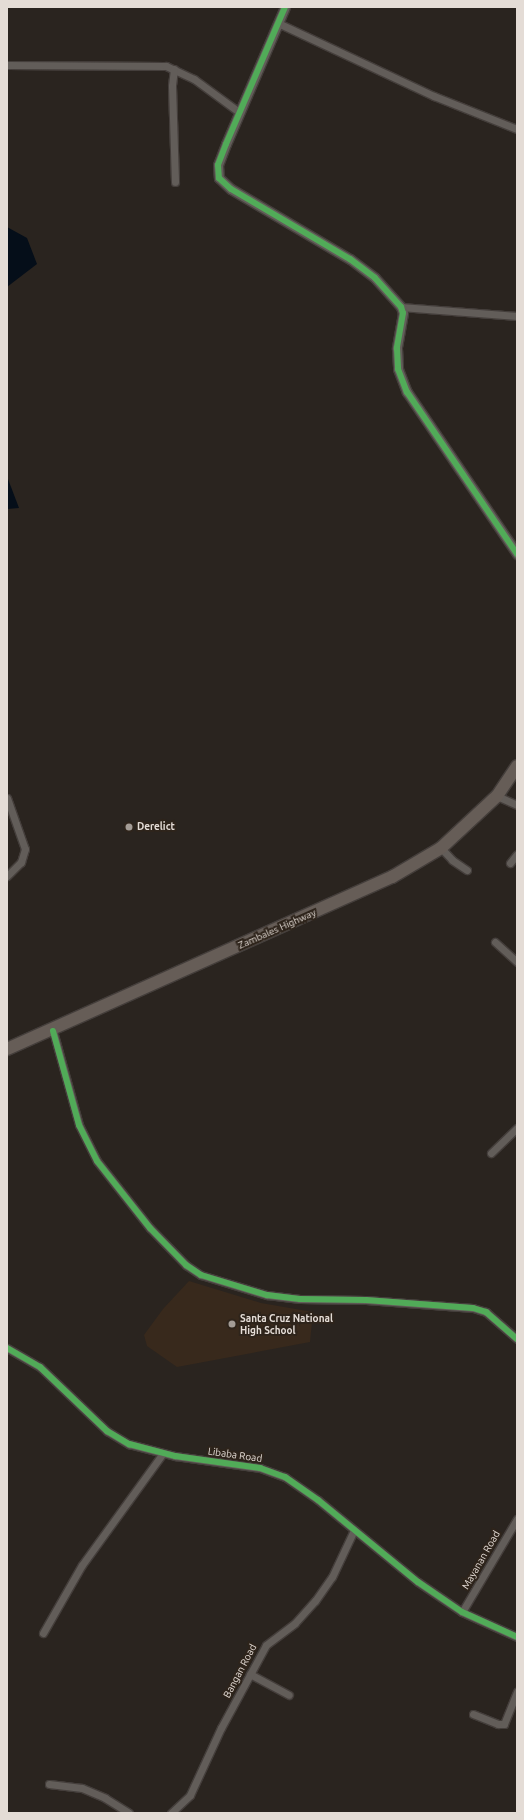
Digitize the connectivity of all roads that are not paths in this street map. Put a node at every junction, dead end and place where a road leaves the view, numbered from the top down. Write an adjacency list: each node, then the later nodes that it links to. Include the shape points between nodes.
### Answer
1 (285, 7): 2 (street)
2 (280, 24): 5 (street); 6 (street, via 441,99)
3 (7, 65): 4 (street, via 166,66)
4 (174, 69): 5 (street, via 194,79); 7 (street)
5 (239, 112): 8 (street, via 218,165 217,172 224,184 350,259 375,278)
6 (517, 128)
7 (176, 182)
8 (401, 307): 9 (street); 10 (street, via 403,314 397,348 398,369 406,392)
9 (517, 316)
10 (517, 554)
11 (517, 766): 12 (main road, Zambales Highway)
12 (497, 796): 14 (street); 15 (main road, Zambales Highway)
13 (7, 798): 19 (street, via 25,849 21,862)
14 (517, 805)
15 (441, 848): 18 (street, via 452,860); 22 (main road, Zambales Highway, via 392,877)
16 (517, 854): 17 (street)
17 (510, 863)
18 (467, 870)
19 (7, 876)
20 (495, 942): 21 (street)
21 (517, 962)
22 (53, 1031): 23 (main road, Zambales Highway); 26 (street, via 79,1125 97,1161 150,1228 186,1265 201,1275 267,1295 473,1308 492,1317)
23 (8, 1048)
24 (517, 1128): 25 (street)
25 (491, 1153)
26 (517, 1339)
27 (7, 1348): 28 (street, Libaba Road, via 56,1380 107,1431 129,1444)
28 (163, 1453): 30 (street, Libaba Road, via 273,1471 318,1500); 32 (street, via 82,1565)
29 (517, 1519): 31 (street, Mayanan Road)
30 (354, 1530): 31 (street, Libaba Road, via 418,1582); 34 (street, Bangan Road, via 332,1577 315,1601 295,1624 266,1645)
31 (462, 1612): 33 (street, Libaba Road)
32 (43, 1633)
33 (517, 1637)
34 (250, 1674): 36 (street); 39 (street, Bangan Road, via 190,1794)
35 (517, 1692): 37 (street, via 504,1724)
36 (289, 1695)
37 (473, 1714)
38 (49, 1784): 40 (street, via 82,1788)
39 (177, 1812)
40 (129, 1813)

